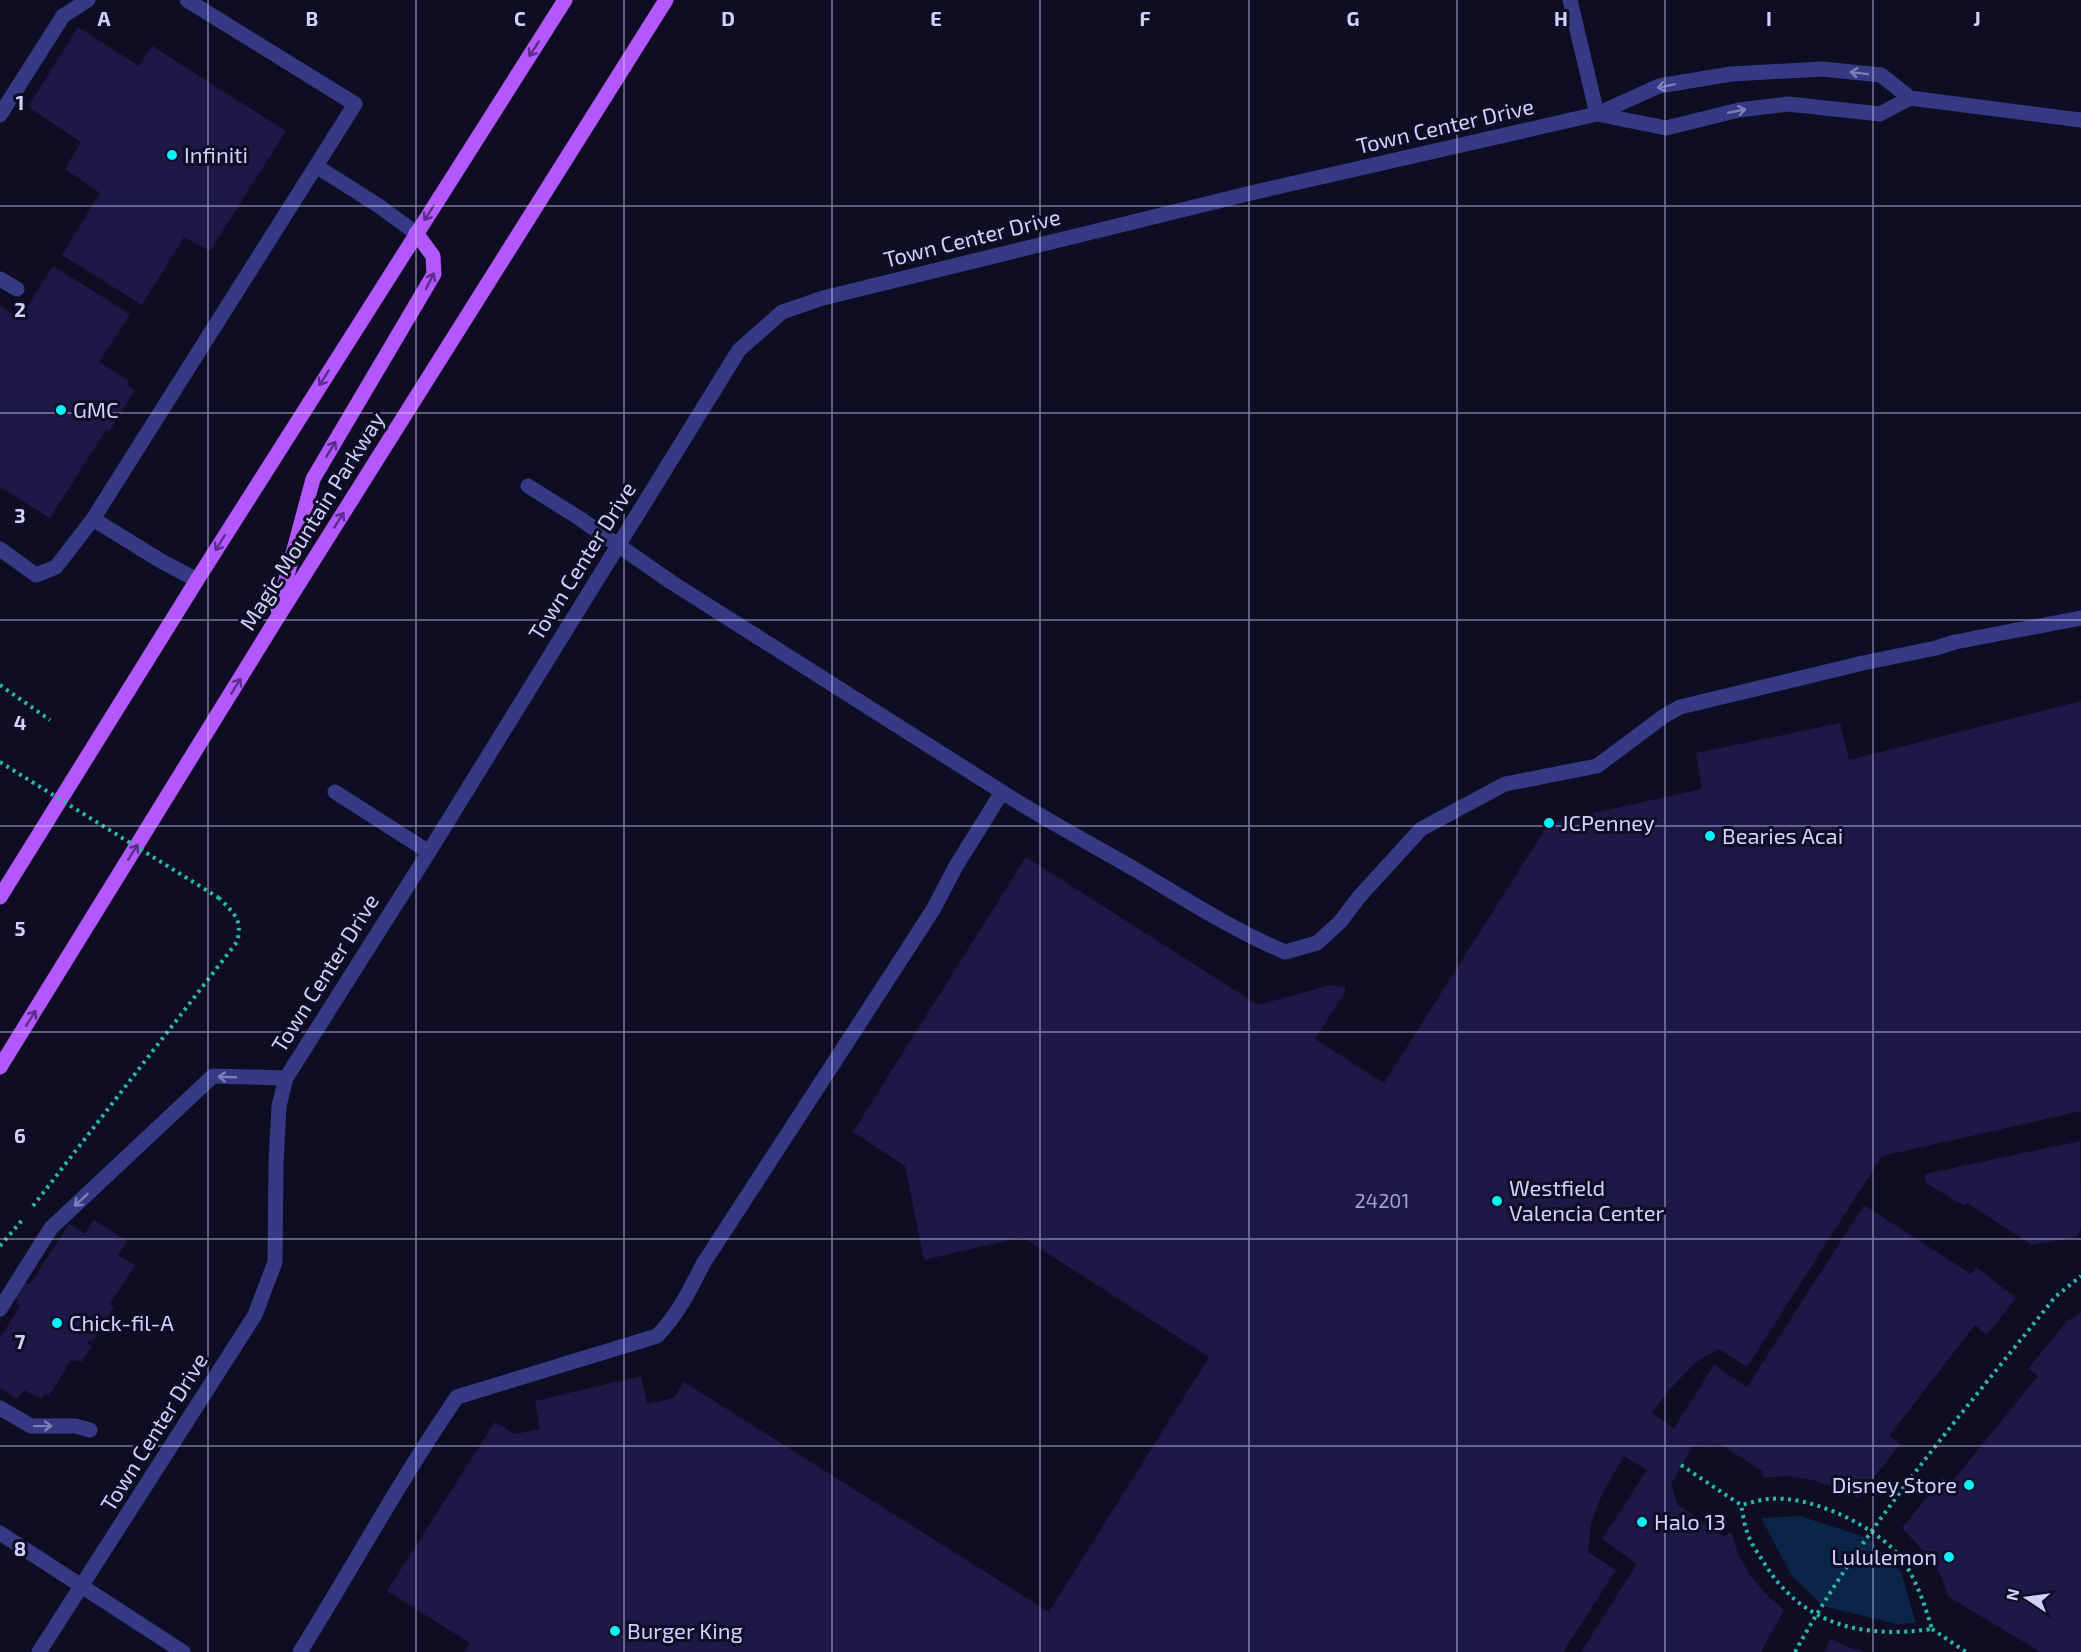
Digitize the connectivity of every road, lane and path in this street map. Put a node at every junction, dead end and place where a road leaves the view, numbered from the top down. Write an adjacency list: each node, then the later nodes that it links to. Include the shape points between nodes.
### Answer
1 (88, 0): 8 (street, via 63,15)
2 (187, 0): 10 (street, via 355,104)
3 (565, 0): 11 (main road, one-way to 11)
4 (666, 0): 20 (main road, Magic Mountain Parkway, one-way to 4)
5 (1570, 0): 7 (street)
6 (1910, 98): 7 (street, Town Center Drive, one-way to 6, via 1666,128 1739,110 1788,104 1880,114); 7 (street, Town Center Drive, one-way to 7, via 1881,75 1800,70 1731,74 1659,86); 9 (street)
7 (1597, 114): 16 (street, Town Center Drive, via 1251,193 823,298 782,312 739,350)
8 (0, 115)
9 (2081, 120)
10 (316, 166): 11 (street); 15 (street)
11 (416, 233): 18 (main road, one-way to 18); 20 (main road, one-way to 11, via 313,478 434,274 433,256)
12 (0, 279): 13 (street)
13 (17, 289)
14 (528, 486): 16 (street)
15 (93, 519): 17 (street, via 56,567 36,575); 18 (street)
16 (618, 545): 25 (street); 26 (street, Town Center Drive)
17 (0, 549)
18 (197, 580): 27 (main road)
19 (2081, 618): 25 (street, via 1955,642 1680,707 1598,766 1505,784 1421,829 1317,943 1285,952 1226,924)
20 (274, 623): 28 (main road, Magic Mountain Parkway, one-way to 20)
21 (0, 685): 22 (path)
22 (50, 720)
23 (0, 762): 30 (path, bridge, via 219,898 236,915 240,930 237,942)
24 (335, 792): 26 (street)
25 (1002, 792): 44 (street, via 934,908 664,1329 657,1336 457,1397 385,1508)
26 (429, 852): 29 (street, Town Center Drive)
27 (0, 897)
28 (0, 1067)
29 (286, 1078): 32 (street, one-way to 32, via 213,1076 51,1228); 39 (street, Town Center Drive, via 279,1106 275,1262 255,1315)
30 (0, 1246)
31 (2081, 1276): 37 (path, via 2055,1297)
32 (0, 1309)
33 (0, 1408): 34 (street, one-way to 34, via 31,1426)
34 (90, 1430)
35 (1681, 1465): 36 (path)
36 (1741, 1505): 37 (path, via 1770,1499 1806,1503 1836,1512); 40 (path, via 1747,1534 1766,1565 1784,1591)
37 (1870, 1531): 40 (path); 41 (path, via 1895,1551 1912,1577)
38 (0, 1533): 39 (street)
39 (82, 1587): 42 (street, Town Center Drive); 43 (street)
40 (1816, 1614): 41 (path, via 1846,1628 1876,1632 1903,1634); 45 (path)
41 (1932, 1629): 46 (path)
42 (39, 1652)
43 (183, 1652)
44 (300, 1652)
45 (1795, 1652)
46 (1966, 1652)

